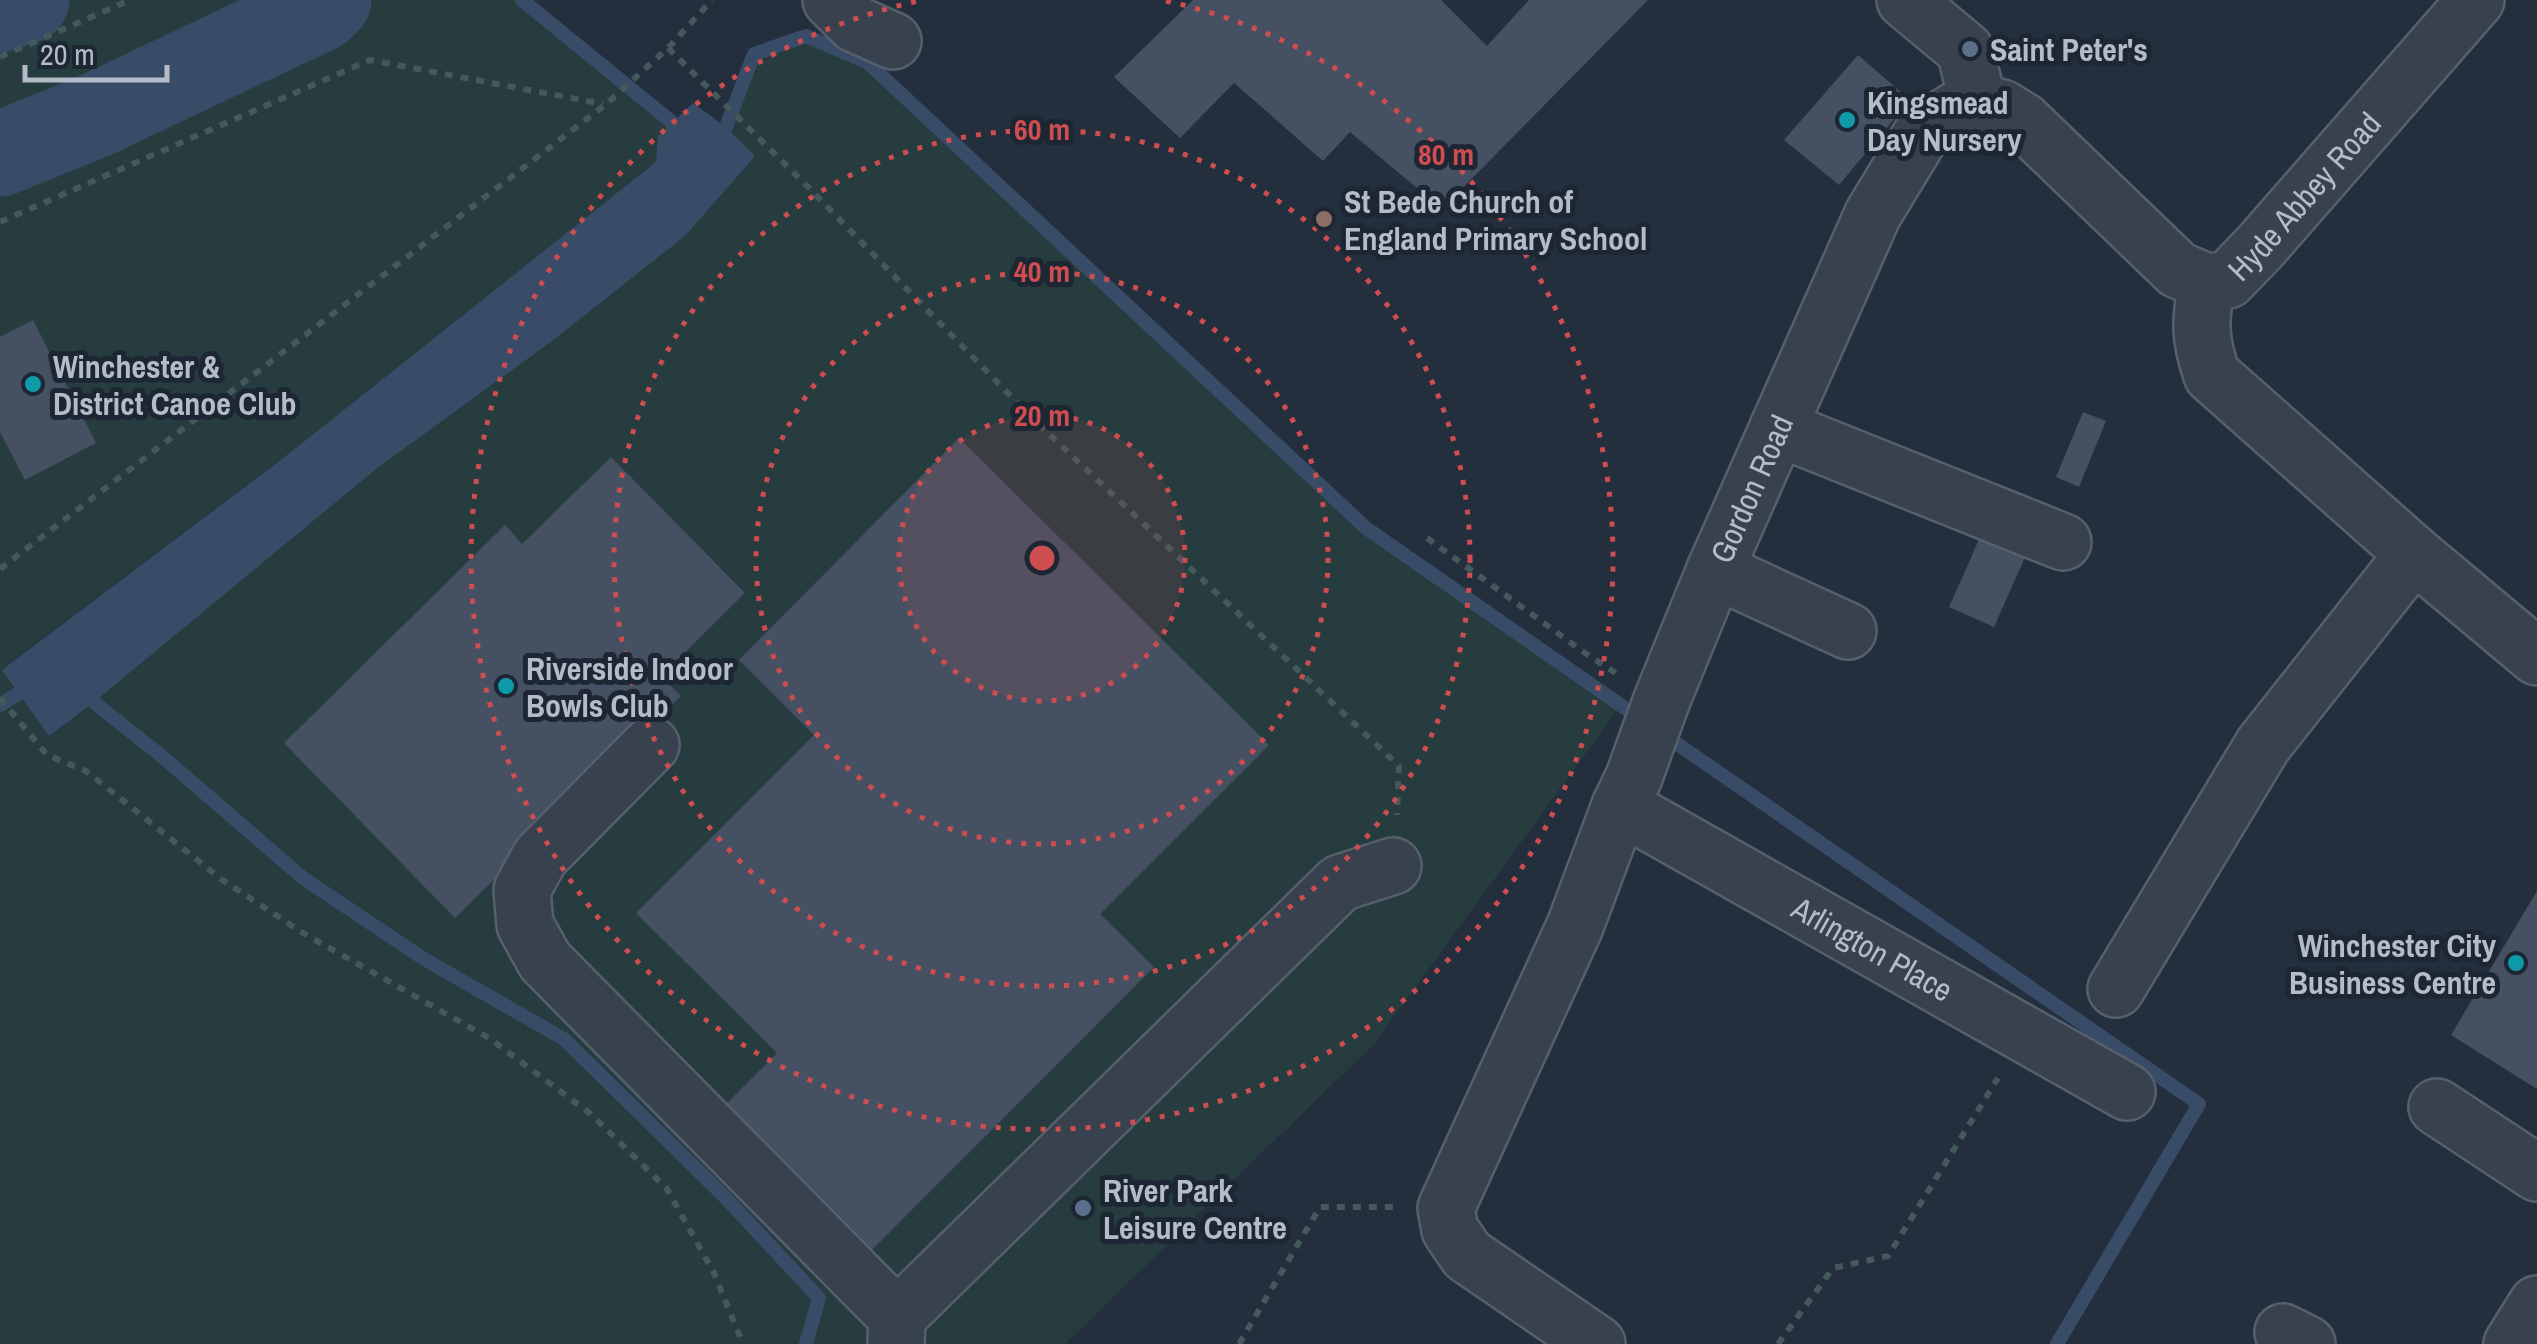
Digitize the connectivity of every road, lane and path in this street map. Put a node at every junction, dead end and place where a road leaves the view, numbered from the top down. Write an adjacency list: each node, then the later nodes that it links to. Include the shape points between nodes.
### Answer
1 (130, 0): 8 (path)
2 (712, 0): 7 (path)
3 (831, 0): 6 (street, via 855,24)
4 (1905, 0): 9 (street, via 1965,50)
5 (2476, 0): 12 (street, Hyde Abbey Road, via 2240,270 2228,280)
6 (893, 42)
7 (668, 48): 10 (path); 25 (path, via 1030,416 1400,766)
8 (0, 57)
9 (1978, 102): 12 (street, via 2022,120 2178,270); 13 (street, Gordon Road, via 1924,130 1873,214)
10 (605, 104): 11 (path, via 370,60); 17 (path)
11 (0, 222)
12 (2207, 282): 16 (street, Hyde Abbey Road, via 2200,330 2212,375)
13 (1778, 428): 15 (street); 18 (street, Gordon Road)
14 (1427, 538): 22 (path)
15 (2062, 542)
16 (2414, 554): 20 (street, Hyde Abbey Road); 26 (street, via 2263,746)
17 (0, 569)
18 (1715, 570): 19 (street); 22 (street, Gordon Road)
19 (1848, 631)
20 (2537, 657)
21 (0, 698): 34 (path, via 47,755 86,771 221,879 489,1038 591,1114 666,1189 714,1272)
22 (1660, 702): 24 (street, Gordon Road)
23 (651, 746): 33 (street, via 540,857 522,890 526,925 545,961)
24 (1627, 792): 27 (street, Arlington Place); 31 (street, Gordon Road, via 1575,926)
25 (1394, 866): 33 (street, via 1340,884)
26 (2116, 990)
27 (2026, 1034): 28 (street, Arlington Place); 37 (path, via 1888,1256 1833,1268)
28 (2127, 1092)
29 (2437, 1106): 30 (street)
30 (2537, 1173)
31 (1452, 1195): 35 (path, via 1320,1207); 36 (street, via 1450,1230 1467,1255)
32 (2537, 1304): 38 (street)
33 (896, 1331)
34 (744, 1344)
35 (1239, 1344)
36 (1598, 1344)
37 (1778, 1344)
38 (2512, 1344)

